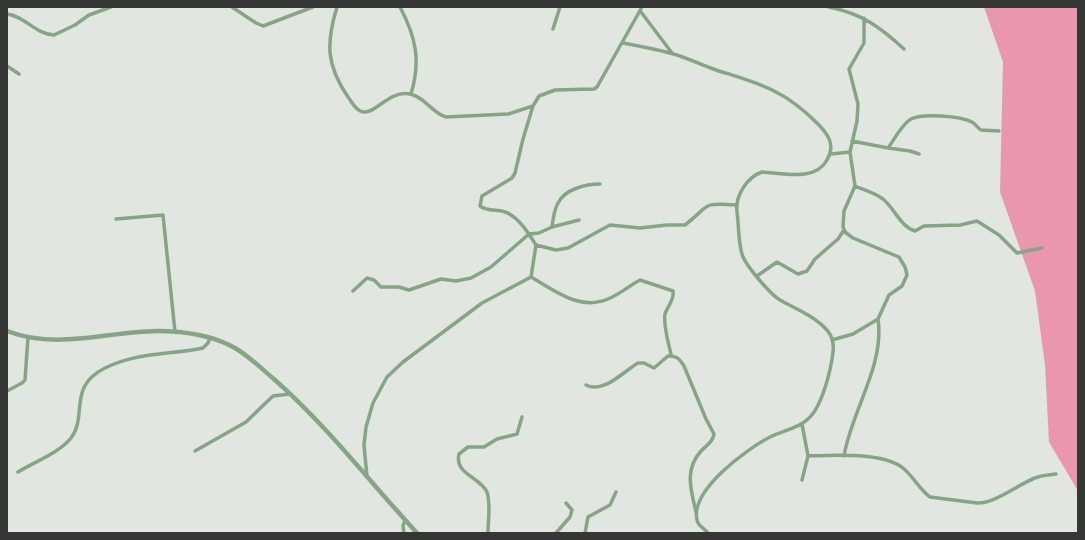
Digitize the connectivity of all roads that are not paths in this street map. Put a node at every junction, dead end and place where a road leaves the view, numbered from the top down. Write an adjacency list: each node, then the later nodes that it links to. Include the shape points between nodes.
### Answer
1 (111, 7): 10 (street, via 89,15 54,36 41,32 21,18)
2 (232, 7): 3 (street, via 264,26)
3 (313, 7)
4 (337, 7): 18 (street, via 330,31 330,57 337,81 355,107 360,112 366,112 397,94)
5 (400, 7): 18 (street, via 411,30 418,67)
6 (560, 7): 12 (street)
7 (642, 7): 9 (street)
8 (830, 7): 11 (street)
9 (640, 12): 13 (street); 15 (street)
10 (7, 14)
11 (864, 18): 14 (street, via 874,23); 21 (street, via 864,43 849,69 858,104)
12 (553, 29)
13 (623, 43): 15 (street); 19 (street, via 598,87 548,91 539,96)
14 (904, 49)
15 (672, 53): 24 (street, via 762,84 784,96 808,114 829,137)
16 (7, 66): 17 (street)
17 (19, 74)
18 (411, 94): 19 (street, via 446,117 508,114)
19 (533, 106): 33 (street, via 515,173 512,178 485,193 480,203 485,209 509,214)
20 (999, 131): 22 (street, via 980,130 974,123 959,118 916,118 908,121)
21 (852, 141): 22 (street); 23 (street)
22 (888, 148): 25 (street)
23 (850, 152): 24 (street); 27 (street)
24 (831, 154): 28 (street, via 822,168 811,173 758,173 740,192)
25 (919, 154)
26 (600, 184): 31 (street, via 584,185 560,199)
27 (855, 186): 32 (street, via 844,211); 35 (street, via 881,197 907,229 916,232 924,226 960,225 976,221 999,235 1017,253)
28 (736, 205): 34 (street, via 707,205 685,225 667,224 640,228 610,225 568,248 556,250); 36 (street, via 742,254)
29 (116, 219): 41 (street, via 163,215)
30 (579, 220): 31 (street)
31 (552, 227): 33 (street, via 540,233)
32 (844, 230): 36 (street, via 804,273 798,274 777,262); 39 (street, via 853,238 899,257 905,267 907,275 904,283 891,292)
33 (529, 234): 34 (street); 38 (street, via 491,266 471,278 456,281 441,279 410,290 381,287 374,280 366,278)
34 (536, 245): 37 (street)
35 (1042, 248)
36 (757, 276): 44 (street, via 778,299 822,326)
37 (531, 277): 45 (street, via 580,303 608,299 640,280 668,288 674,293 665,321); 56 (street, via 482,303 403,362 387,377 375,398 366,427 364,445)
38 (353, 291)
39 (878, 319): 44 (street, via 853,334); 53 (street, via 879,333 875,358)
40 (7, 330): 42 (street)
41 (175, 332): 42 (street, via 58,341); 43 (street)
42 (28, 337): 47 (street, via 25,380)
43 (210, 338): 48 (street, via 249,357); 54 (street, via 203,348 133,357 104,368 94,375 82,390 76,429 72,437 54,452)
44 (832, 340): 50 (street, via 832,359 817,407)
45 (671, 355): 46 (street, via 654,368 638,363 608,383 594,388); 60 (street, via 684,366 714,434 711,442 700,452 691,466 690,485)
46 (586, 385)
47 (7, 390)
48 (291, 394): 51 (street, via 274,396 246,422); 56 (street)
49 (522, 417): 64 (street, via 515,434 484,447 468,447 459,454 458,462 461,468 484,488 487,494)
50 (802, 424): 52 (street); 60 (street, via 768,438 724,469 711,483 697,508)
51 (195, 451)
52 (808, 456): 53 (street); 57 (street)
53 (844, 456): 55 (street, via 867,456 894,463 912,476 930,497 977,504 1005,494 1035,477)
54 (18, 472)
55 (1056, 474)
56 (367, 477): 61 (street)
57 (802, 480)
58 (616, 492): 66 (street, via 610,505 588,517)
59 (566, 503): 65 (street, via 572,510 571,514)
60 (696, 515): 67 (street, via 699,525)
61 (405, 520): 62 (street); 63 (street)
62 (404, 533)
63 (417, 533)
64 (488, 533)
65 (556, 533)
66 (585, 533)
67 (708, 533)

